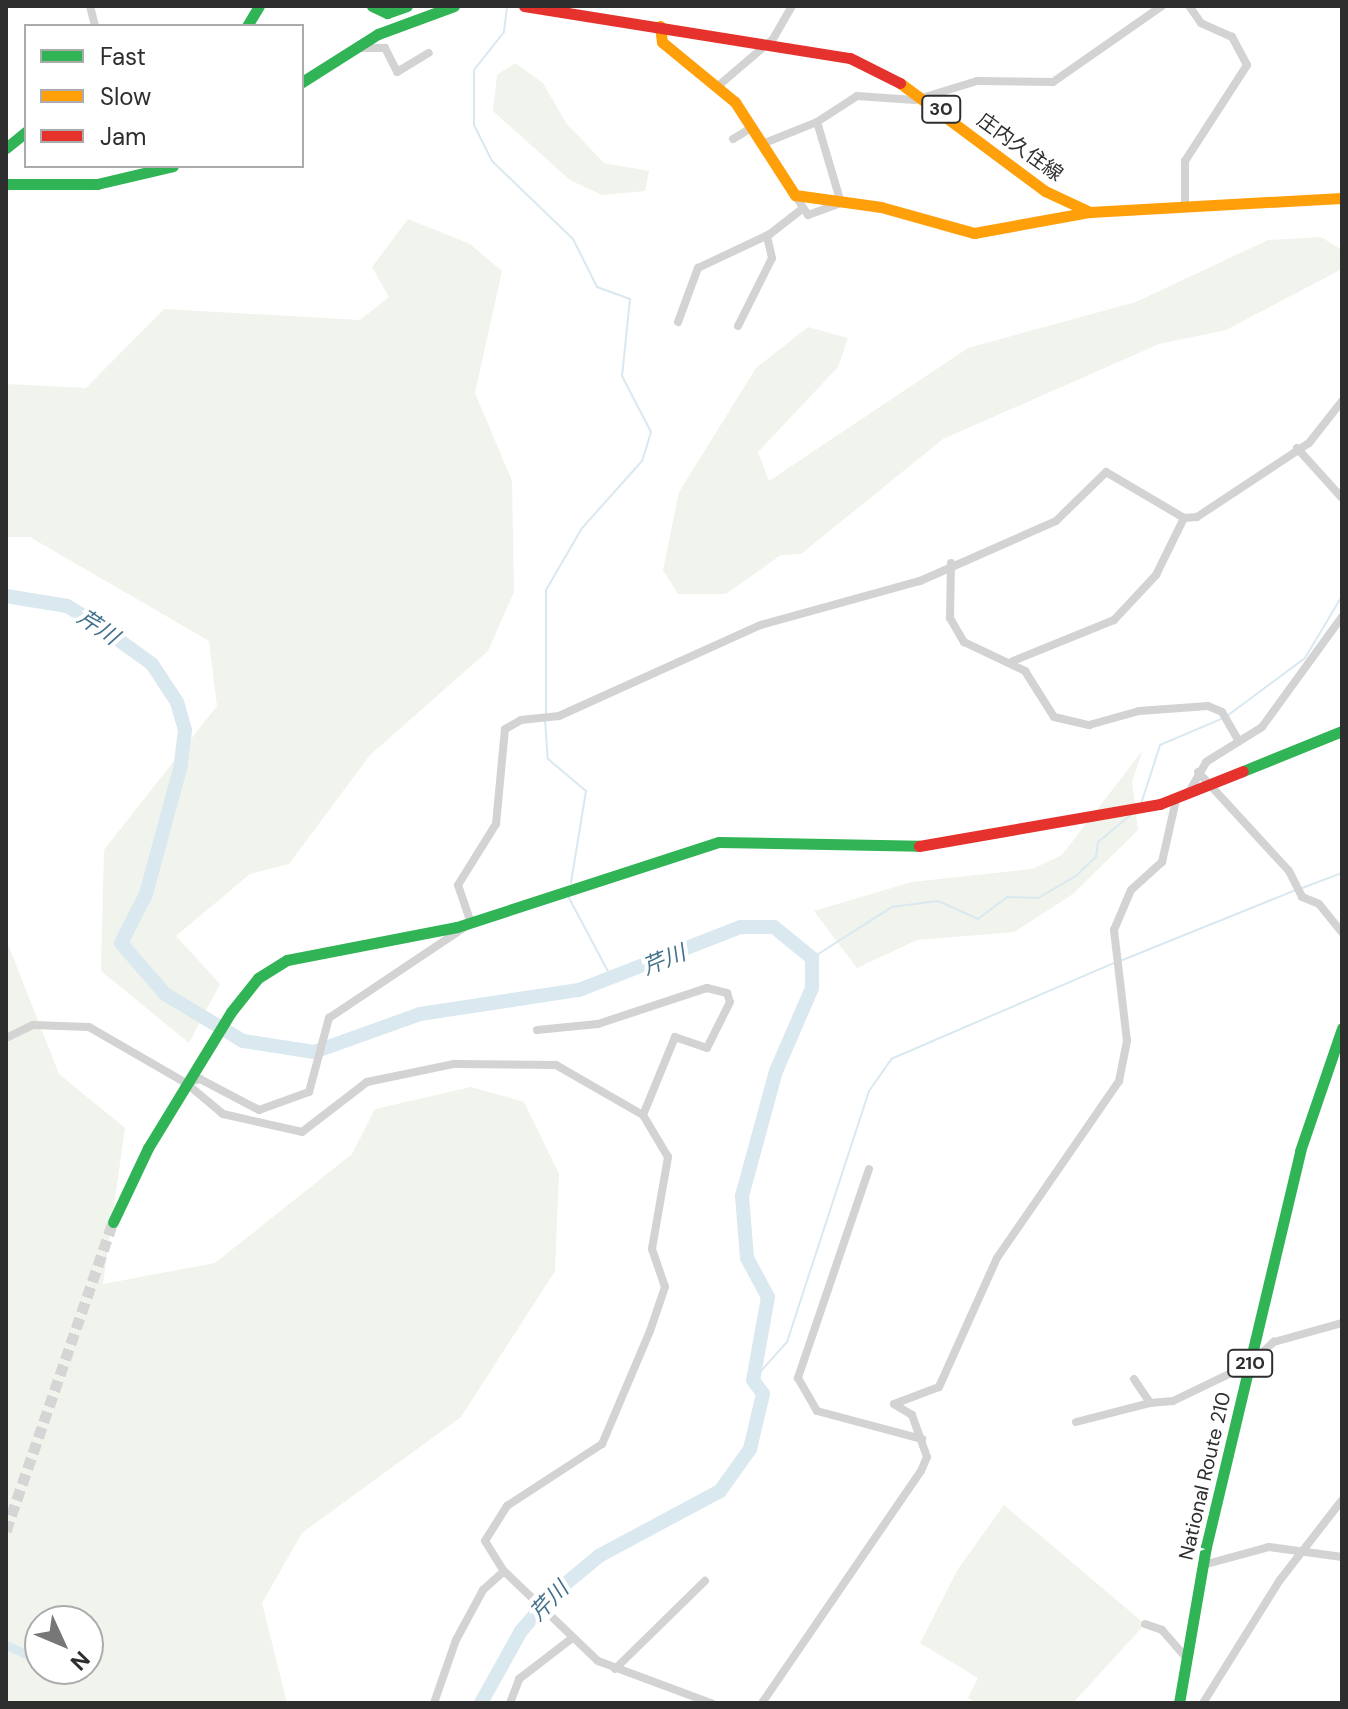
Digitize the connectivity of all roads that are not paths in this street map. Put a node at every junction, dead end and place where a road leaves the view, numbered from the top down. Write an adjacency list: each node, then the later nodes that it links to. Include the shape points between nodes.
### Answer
1 (259, 6): 10 (main road)
2 (372, 6): 9 (main road)
3 (407, 6): 9 (main road)
4 (454, 6): 12 (main road)
5 (524, 6): 11 (main road, 庄内久住線 / 30)
6 (792, 6): 13 (street)
7 (1162, 6): 18 (street, via 1053,82 977,81)
8 (1189, 6): 30 (street, via 1201,23 1232,37 1247,65 1185,161)
9 (387, 13): 12 (street)
10 (248, 24)
11 (660, 26): 13 (main road, 庄内久住線 / 30); 17 (main road, via 662,42)
12 (391, 28): 14 (main road)
13 (770, 42): 17 (street); 18 (main road, 庄内久住線 / 30, via 850,58)
14 (354, 48): 15 (street, via 385,48 397,72); 16 (main road)
15 (429, 53)
16 (304, 81)
17 (718, 86): 20 (main road)
18 (925, 98): 19 (street, via 857,96); 32 (main road, 庄内久住線 / 30, via 1045,191)
19 (817, 122): 23 (street); 29 (street)
20 (751, 128): 22 (street); 23 (main road)
21 (24, 134): 24 (main road)
22 (733, 139)
23 (762, 144): 27 (main road)
24 (6, 148)
25 (165, 168): 26 (main road, via 112,182)
26 (6, 184)
27 (795, 195): 29 (main road, 庄内久住線 / 30); 31 (street)
28 (1342, 198): 30 (main road, 庄内久住線 / 30)
29 (841, 203): 31 (street, via 817,215); 32 (main road, 庄内久住線 / 30, via 974,233)
30 (1185, 209): 32 (main road, 庄内久住線 / 30)
31 (801, 210): 33 (street)
32 (1090, 212)
33 (767, 236): 34 (street, via 693,274); 35 (street, via 772,258)
34 (678, 322)
35 (738, 326)
36 (1342, 401): 37 (street)
37 (1297, 448): 38 (street); 39 (street, via 1197,517)
38 (1342, 498)
39 (1184, 518): 40 (street, via 1106,472 1056,521); 42 (street, via 1156,575 1114,620)
40 (951, 563): 42 (street, via 950,618 964,642); 49 (street, via 920,581 690,651 583,706 505,729 496,824 458,885)
41 (1342, 617): 44 (street, via 1262,727)
42 (1013, 661): 44 (street, via 1054,717 1069,724 1208,706 1222,712)
43 (1342, 731): 46 (main road)
44 (1239, 741): 45 (street)
45 (1198, 772): 46 (street); 47 (street)
46 (1213, 786): 47 (main road); 50 (street, via 1289,871 1302,897 1319,904)
47 (1189, 795): 48 (main road)
48 (1170, 801): 49 (main road, via 897,850 779,840 708,845); 63 (street, via 1162,862 1131,890 1114,930 1127,1041 1119,1081 997,1258 939,1387 894,1404 912,1415)
49 (471, 923): 54 (main road, via 308,954 250,986); 54 (street, via 320,1030 316,1086 259,1110 200,1079)
50 (1342, 932)
51 (1342, 1028): 59 (main road, National Route 210 / 210, via 1303,1138)
52 (537, 1030): 55 (street, via 598,1024 707,988 727,993 730,1002 707,1048 675,1037)
53 (6, 1038): 54 (street, via 33,1025 89,1027)
54 (189, 1079): 55 (street, via 223,1114 302,1132 367,1082 454,1064 537,1062 582,1076); 57 (main road)
55 (643, 1115): 68 (street, via 668,1157 652,1249 665,1287 602,1444 529,1488 494,1521 485,1541)
56 (869, 1169): 63 (street, via 798,1378 817,1411)
57 (113, 1222)
58 (1342, 1323): 59 (street, via 1288,1336)
59 (1250, 1364): 61 (street, via 1187,1396); 67 (main road, National Route 210 / 210)
60 (1134, 1379): 61 (street)
61 (1150, 1403): 62 (street)
62 (1076, 1422)
63 (922, 1439): 77 (street, via 927,1457 908,1496)
64 (1342, 1500): 65 (street)
65 (1302, 1549): 66 (street); 67 (street, via 1269,1547); 79 (street)
66 (1342, 1557)
67 (1202, 1565): 72 (main road, National Route 210 / 210)
68 (504, 1571): 71 (street); 74 (street, via 483,1590 456,1640)
69 (705, 1581): 73 (street)
70 (1145, 1624): 72 (street, via 1162,1630)
71 (569, 1636): 73 (street); 75 (street, via 519,1679)
72 (1186, 1658): 78 (main road, National Route 210 / 210)
73 (615, 1669): 76 (street)
74 (434, 1703)
75 (510, 1703)
76 (711, 1703)
77 (762, 1703)
78 (1179, 1703)
79 (1203, 1703)

